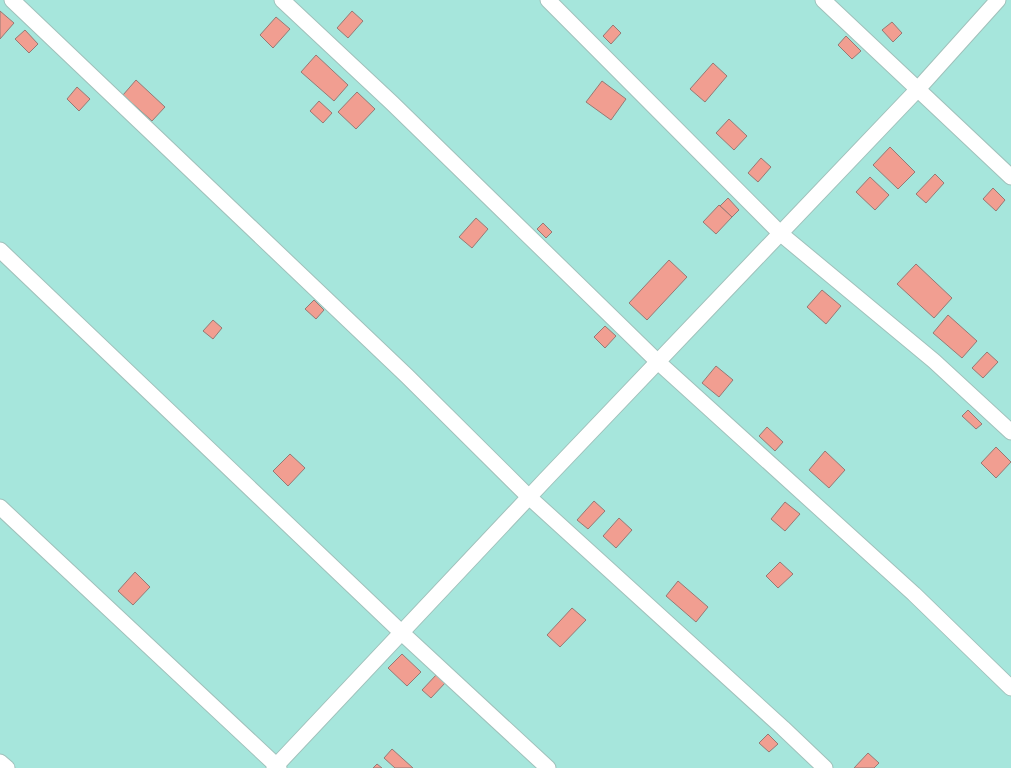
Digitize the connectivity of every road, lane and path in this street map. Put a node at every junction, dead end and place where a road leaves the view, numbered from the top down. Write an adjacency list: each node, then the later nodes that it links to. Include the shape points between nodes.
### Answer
1 (12, 0): 12 (street, via 407,376)
2 (282, 0): 10 (street, via 392,103)
3 (548, 0): 8 (street)
4 (822, 0): 6 (street)
5 (998, 0): 6 (street)
6 (918, 89): 7 (street); 8 (street)
7 (1011, 177)
8 (781, 234): 10 (street); 11 (street, via 934,361)
9 (0, 250): 14 (street)
10 (658, 362): 12 (street); 15 (street, via 914,594)
11 (1011, 432)
12 (529, 498): 14 (street); 20 (street)
13 (0, 506): 17 (street)
14 (402, 633): 17 (street); 19 (street)
15 (1011, 688)
16 (0, 762): 18 (street)
17 (277, 767)
18 (7, 768)
19 (548, 768)
20 (825, 768)

